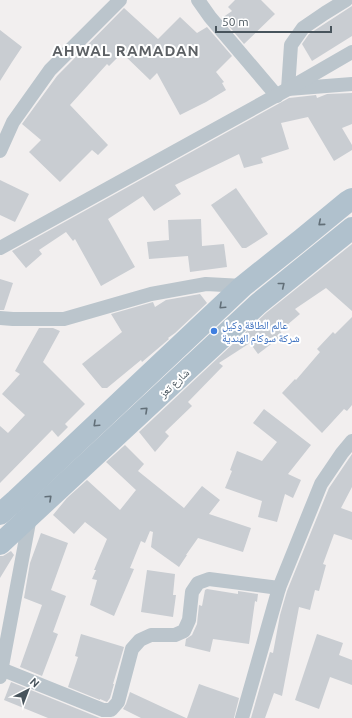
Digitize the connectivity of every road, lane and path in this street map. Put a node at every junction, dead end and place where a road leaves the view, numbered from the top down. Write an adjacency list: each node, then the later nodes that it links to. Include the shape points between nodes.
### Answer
1 (120, 0): 7 (street, via 50,70 13,122)
2 (198, 0): 6 (street, via 210,17)
3 (346, 0): 6 (street, via 303,28 291,45)
4 (352, 52): 6 (street)
5 (352, 84): 6 (street)
6 (283, 93): 10 (street)
7 (0, 151)
8 (352, 199): 11 (main road, one-way to 11)
9 (352, 228): 12 (main road, شارع تعز, one-way to 9)
10 (0, 248)
11 (243, 286): 12 (street); 13 (street, via 206,284 158,292 64,319); 15 (main road, one-way to 15)
12 (258, 304): 16 (main road, شارع تعز, one-way to 12)
13 (0, 318)
14 (352, 441): 18 (street, via 321,484)
15 (8, 507): 16 (street)
16 (30, 516): 17 (main road, شارع تعز); 19 (street)
17 (0, 544)
18 (279, 588): 19 (street, via 209,579 198,583 192,592 189,620 184,630 175,635 151,636 140,640 132,649 118,702 111,710 103,710); 20 (street)
19 (1, 674)
20 (242, 718)

